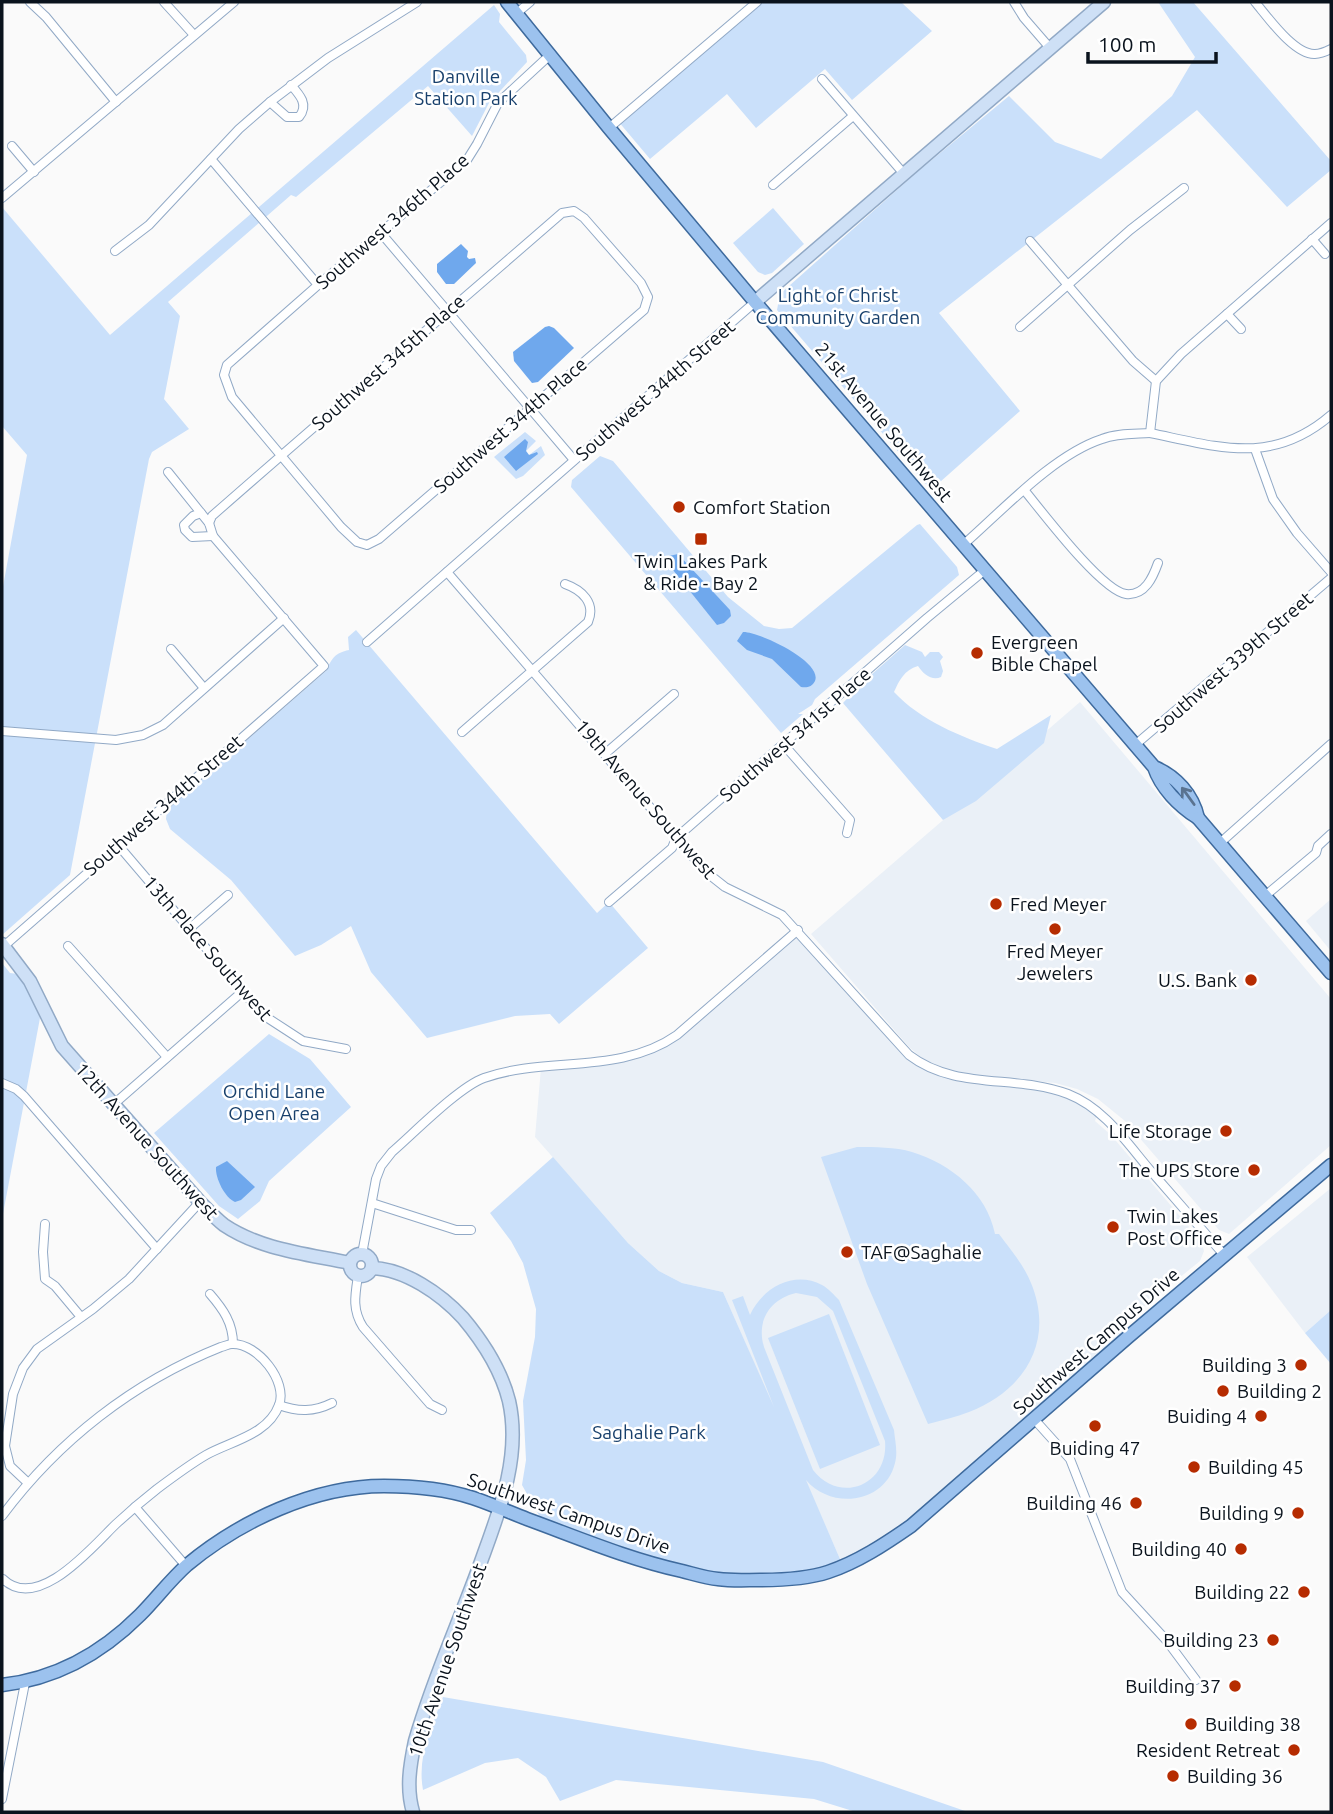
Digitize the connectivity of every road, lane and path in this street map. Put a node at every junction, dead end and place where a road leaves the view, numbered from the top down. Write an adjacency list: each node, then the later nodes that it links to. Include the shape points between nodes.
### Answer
1 (30, 2): 18 (street)
2 (164, 2): 12 (street)
3 (234, 2): 12 (street)
4 (416, 2): 17 (street)
5 (507, 2): 11 (main road, 21st Avenue Southwest)
6 (530, 2): 11 (street)
7 (757, 2): 21 (street)
8 (1014, 2): 13 (street)
9 (1104, 2): 13 (street, Southwest 344th Street)
10 (1255, 2): 14 (street, via 1304,52 1314,55)
11 (517, 13): 15 (main road, 21st Avenue Southwest)
12 (194, 35): 18 (street)
13 (1050, 48): 25 (street, Southwest 344th Street)
14 (1331, 49)
15 (551, 54): 21 (main road, 21st Avenue Southwest); 31 (street, Southwest 346th Place, via 498,103 467,160)
16 (822, 79): 20 (street)
17 (291, 85): 19 (street); 19 (street, via 304,104 299,117 287,117)
18 (116, 102): 24 (street)
19 (270, 102): 23 (street)
20 (853, 116): 25 (street); 26 (street)
21 (609, 128): 38 (main road, 21st Avenue Southwest)
22 (12, 146): 24 (street)
23 (211, 159): 34 (street, via 149,225); 36 (street)
24 (34, 172): 28 (street)
25 (904, 174): 38 (street, Southwest 344th Street)
26 (773, 185)
27 (1184, 188): 37 (street)
28 (2, 198)
29 (574, 211): 39 (street, Southwest 345th Place, via 562,213); 44 (street, Southwest 344th Place, via 641,282 648,297 643,310)
30 (1331, 223): 32 (street)
31 (381, 233): 36 (street, Southwest 346th Place); 39 (street)
32 (1312, 239): 35 (street); 40 (street)
33 (1030, 242): 37 (street)
34 (115, 251)
35 (1325, 254)
36 (318, 285): 48 (street, Southwest 346th Place, via 224,372 232,397)
37 (1068, 286): 41 (street); 43 (street)
38 (755, 302): 49 (street, Southwest 344th Street); 55 (main road, 21st Avenue Southwest)
39 (447, 311): 44 (street); 48 (street, Southwest 345th Place)
40 (1227, 314): 42 (street); 43 (street)
41 (1020, 327)
42 (1241, 329)
43 (1156, 381): 46 (street)
44 (530, 408): 48 (street, Southwest 344th Place, via 379,539 363,545 341,527); 49 (street)
45 (1331, 415): 47 (street, via 1298,438)
46 (1150, 433): 47 (street, via 1232,450); 51 (street, via 1103,438 1087,445)
47 (1255, 449): 59 (street, via 1273,499)
48 (281, 456): 53 (street, Southwest 345th Place)
49 (574, 460): 58 (street, Southwest 344th Street)
50 (168, 472): 52 (street)
51 (1025, 491): 55 (street); 56 (street, via 1090,568 1118,592 1132,594 1142,589)
52 (201, 513): 53 (street); 54 (street, via 188,520 185,530 192,537)
53 (209, 523): 54 (street)
54 (213, 536): 61 (street)
55 (963, 545): 57 (main road, 21st Avenue Southwest)
56 (1158, 563)
57 (985, 570): 69 (street, Southwest 341st Place); 71 (main road, 21st Avenue Southwest)
58 (447, 572): 62 (street, Southwest 344th Street); 64 (street, 19th Avenue Southwest)
59 (1331, 575): 71 (street, Southwest 339th Street)
60 (565, 584): 64 (street, via 586,598 590,618)
61 (284, 618): 65 (street); 77 (street, Southwest 344th Street, via 324,666)
62 (366, 642)
63 (171, 649): 65 (street)
64 (533, 670): 68 (street); 72 (street, 19th Avenue Southwest)
65 (204, 688): 67 (street, via 163,725 135,737 116,740)
66 (674, 694): 72 (street)
67 (2, 731)
68 (462, 732)
69 (784, 744): 73 (street, via 849,820); 75 (street, Southwest 341st Place)
70 (1331, 744): 76 (street)
71 (1135, 746): 76 (main road, 21st Avenue Southwest, via 1183,808)
72 (606, 754): 75 (street, 19th Avenue Southwest)
73 (847, 833)
74 (1331, 834): 79 (street)
75 (676, 838): 80 (street, Southwest 341st Place, via 672,848); 82 (street, 19th Avenue Southwest, via 719,883 774,909)
76 (1220, 843): 79 (main road, 21st Avenue Southwest)
77 (118, 845): 81 (street, 13th Place Southwest); 83 (street, Southwest 344th Street)
78 (228, 895): 81 (street)
79 (1265, 896): 85 (main road, 21st Avenue Southwest)
80 (609, 902)
81 (190, 929): 86 (street, 13th Place Southwest)
82 (798, 930): 93 (street, via 695,1020 654,1048 615,1060 510,1071 471,1083 392,1152 381,1166); 98 (street, 19th Avenue Southwest, via 920,1063 962,1078 1059,1091 1089,1105 1119,1133)
83 (3, 945): 90 (street, 12th Avenue Southwest, via 30,981 62,1046)
84 (68, 946): 88 (street)
85 (1331, 973)
86 (242, 992): 87 (street, 13th Place Southwest, via 263,1015 303,1041); 88 (street)
87 (346, 1049)
88 (167, 1057): 90 (street)
89 (2, 1083): 96 (street, via 16,1088)
90 (114, 1104): 92 (street, 12th Avenue Southwest)
91 (1331, 1165): 98 (main road, Southwest Campus Drive)
92 (200, 1202): 96 (street); 99 (street, 12th Avenue Southwest, via 223,1224 256,1242)
93 (372, 1203): 95 (street, via 456,1230); 97 (street)
94 (45, 1224): 103 (street, via 45,1279)
95 (471, 1230)
96 (157, 1249): 103 (street, via 129,1279)
97 (362, 1254): 99 (street); 100 (street, via 369,1257)
98 (1225, 1256): 108 (main road, Southwest Campus Drive)
99 (350, 1263): 101 (street)
100 (372, 1268): 101 (street); 111 (street, via 409,1278 442,1299 470,1326 493,1360 509,1401 512,1427 509,1472)
101 (358, 1276): 107 (street, via 354,1302 363,1327 430,1404)
102 (210, 1294): 104 (street, via 232,1326)
103 (81, 1317): 109 (street, via 37,1349 13,1394 6,1455 10,1466)
104 (233, 1344): 106 (street, via 254,1352 274,1374 280,1389); 109 (street, via 150,1381 70,1440)
105 (332, 1404): 106 (street, via 298,1411)
106 (279, 1405): 110 (street, via 269,1423 205,1456)
107 (442, 1409)
108 (1034, 1419): 111 (main road, Southwest Campus Drive, via 886,1543 843,1566 801,1577 718,1579 685,1572 625,1556); 115 (street, via 1070,1459 1122,1592)
109 (27, 1482): 112 (street)
110 (135, 1507): 113 (street); 114 (street, via 56,1578 29,1589 9,1586)
111 (500, 1509): 113 (main road, Southwest Campus Drive, via 448,1491 354,1488 268,1514 226,1536); 119 (street, 10th Avenue Southwest, via 415,1741 409,1774)
112 (2, 1516)
113 (186, 1566): 116 (main road, Southwest Campus Drive, via 116,1637 60,1671)
114 (2, 1579)
115 (1196, 1680)
116 (25, 1683): 117 (main road, Southwest Campus Drive); 118 (street)
117 (2, 1685)
118 (2, 1799)
119 (413, 1812)

